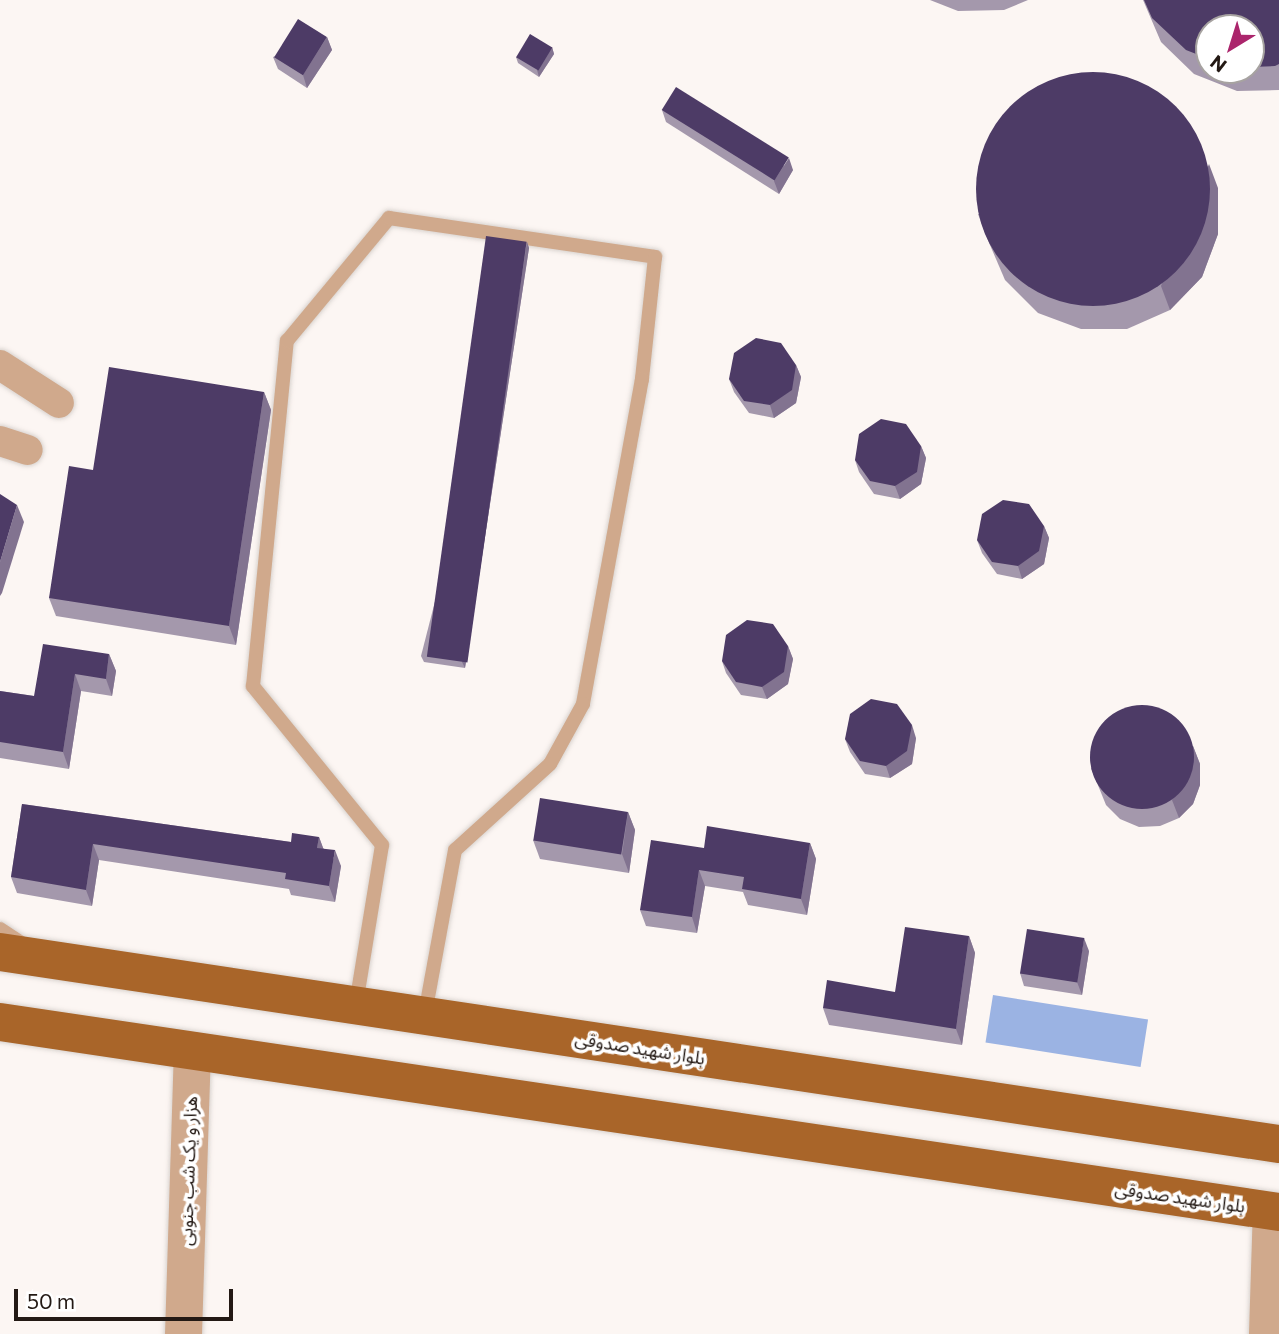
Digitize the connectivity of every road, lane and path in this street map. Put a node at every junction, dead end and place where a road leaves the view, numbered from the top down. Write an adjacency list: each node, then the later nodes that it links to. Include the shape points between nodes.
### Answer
1 (0, 365): 2 (street)
2 (59, 403)
3 (0, 441): 4 (street)
4 (28, 450)
5 (0, 929): 7 (lane)
6 (0, 952): 7 (main road, بلوار شهید صدوقی)
7 (52, 960): 8 (main road, بلوار شهید صدوقی)
8 (356, 1005): 9 (main road, بلوار شهید صدوقی); 9 (lane, via 382,845 253,686 287,341 389,218 655,257 642,379 583,704 550,764 455,850)
9 (425, 1016): 12 (main road, بلوار شهید صدوقی)
10 (0, 1021): 11 (main road, بلوار شهید صدوقی)
11 (192, 1050): 13 (main road, بلوار شهید صدوقی); 14 (street, هزار و یک شب جنوبی)
12 (1279, 1144)
13 (1275, 1212): 15 (street)
14 (184, 1334)
15 (1264, 1334)

